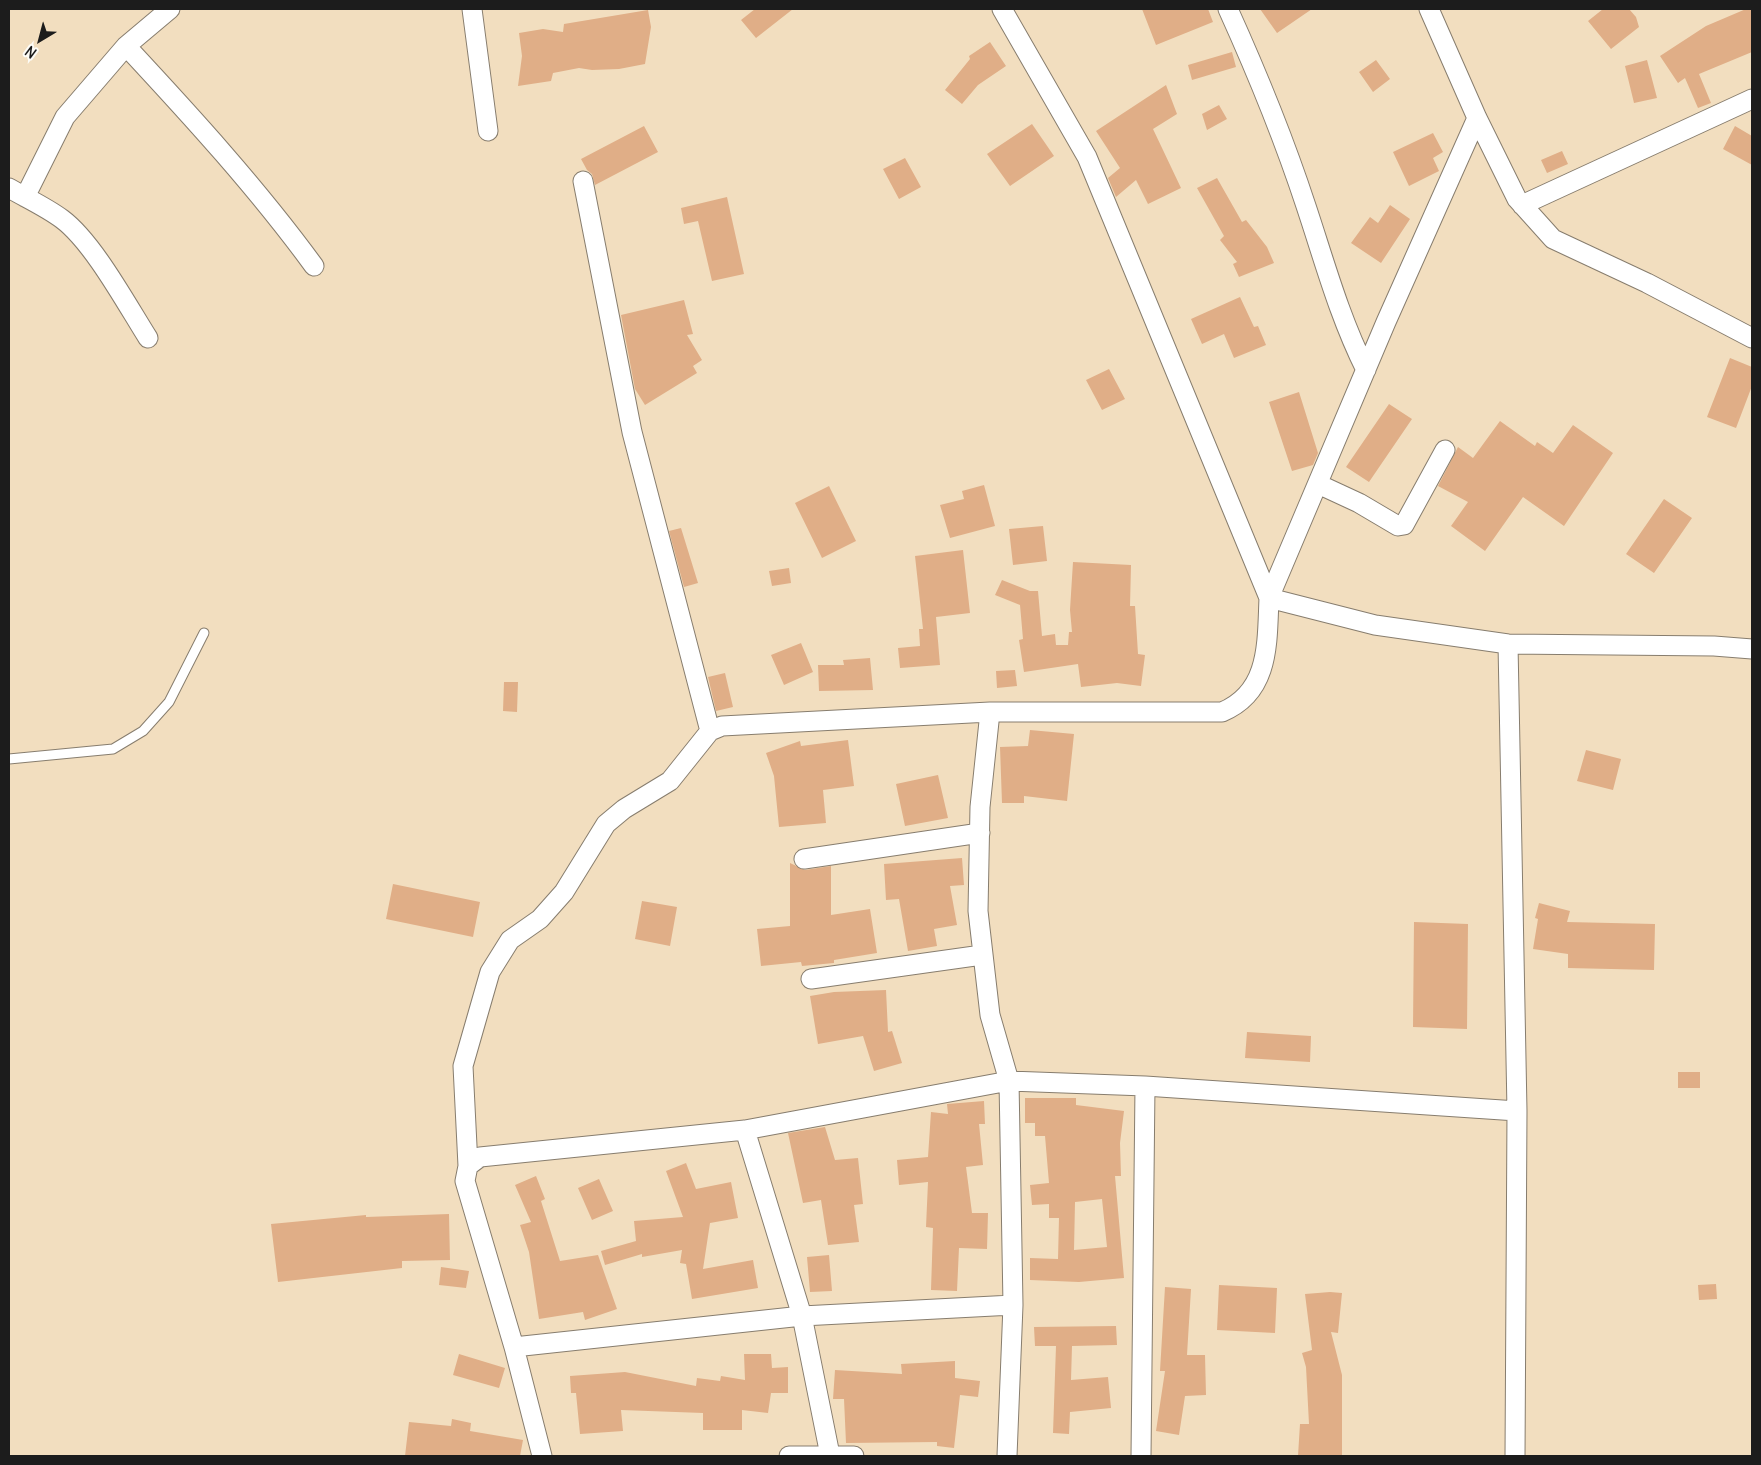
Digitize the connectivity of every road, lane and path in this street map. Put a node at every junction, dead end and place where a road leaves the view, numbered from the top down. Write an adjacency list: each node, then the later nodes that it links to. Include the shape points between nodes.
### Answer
1 (170, 9): 6 (street)
2 (472, 9): 9 (street)
3 (1002, 9): 19 (street, via 1087,157)
4 (1228, 9): 16 (street, via 1263,85 1306,206 1330,286)
5 (1429, 9): 8 (street)
6 (126, 46): 11 (street, via 65,118); 13 (street, via 201,126 278,217)
7 (1752, 99): 12 (street)
8 (1477, 118): 12 (street); 16 (street)
9 (488, 131)
10 (583, 181): 24 (street, via 632,432)
11 (17, 192): 14 (street, via 62,219 78,234)
12 (1522, 205): 15 (street, via 1553,239)
13 (314, 266)
14 (148, 338)
15 (1752, 338)
16 (1366, 370): 18 (street)
17 (1445, 450): 18 (street, via 1404,525 1398,526)
18 (1318, 484): 19 (street)
19 (1269, 598): 21 (street, via 1374,625); 23 (street, via 1266,659 1250,694 1235,707 1222,712)
20 (204, 633): 25 (lane, via 168,702 142,730 113,748)
21 (1508, 644): 22 (street); 32 (street)
22 (1752, 649)
23 (990, 712): 24 (street, via 722,726); 26 (street)
24 (710, 732): 34 (street, via 670,781 606,824 564,892 540,919 510,940 490,972 463,1066)
25 (9, 759)
26 (980, 833): 27 (street); 28 (street, via 978,911)
27 (804, 860)
28 (982, 955): 29 (street); 30 (street, via 990,1015)
29 (811, 979)
30 (1009, 1081): 31 (street); 33 (street); 35 (street)
31 (1145, 1086): 32 (street); 43 (street)
32 (1517, 1111): 44 (street)
33 (745, 1130): 34 (street, via 480,1157); 36 (street)
34 (468, 1166): 37 (street, via 465,1181)
35 (1012, 1305): 36 (street); 42 (street)
36 (802, 1316): 37 (street); 38 (street)
37 (514, 1347): 39 (street)
38 (830, 1455): 40 (street); 41 (street)
39 (542, 1456)
40 (789, 1456)
41 (854, 1456)
42 (1007, 1456)
43 (1141, 1456)
44 (1514, 1456)

